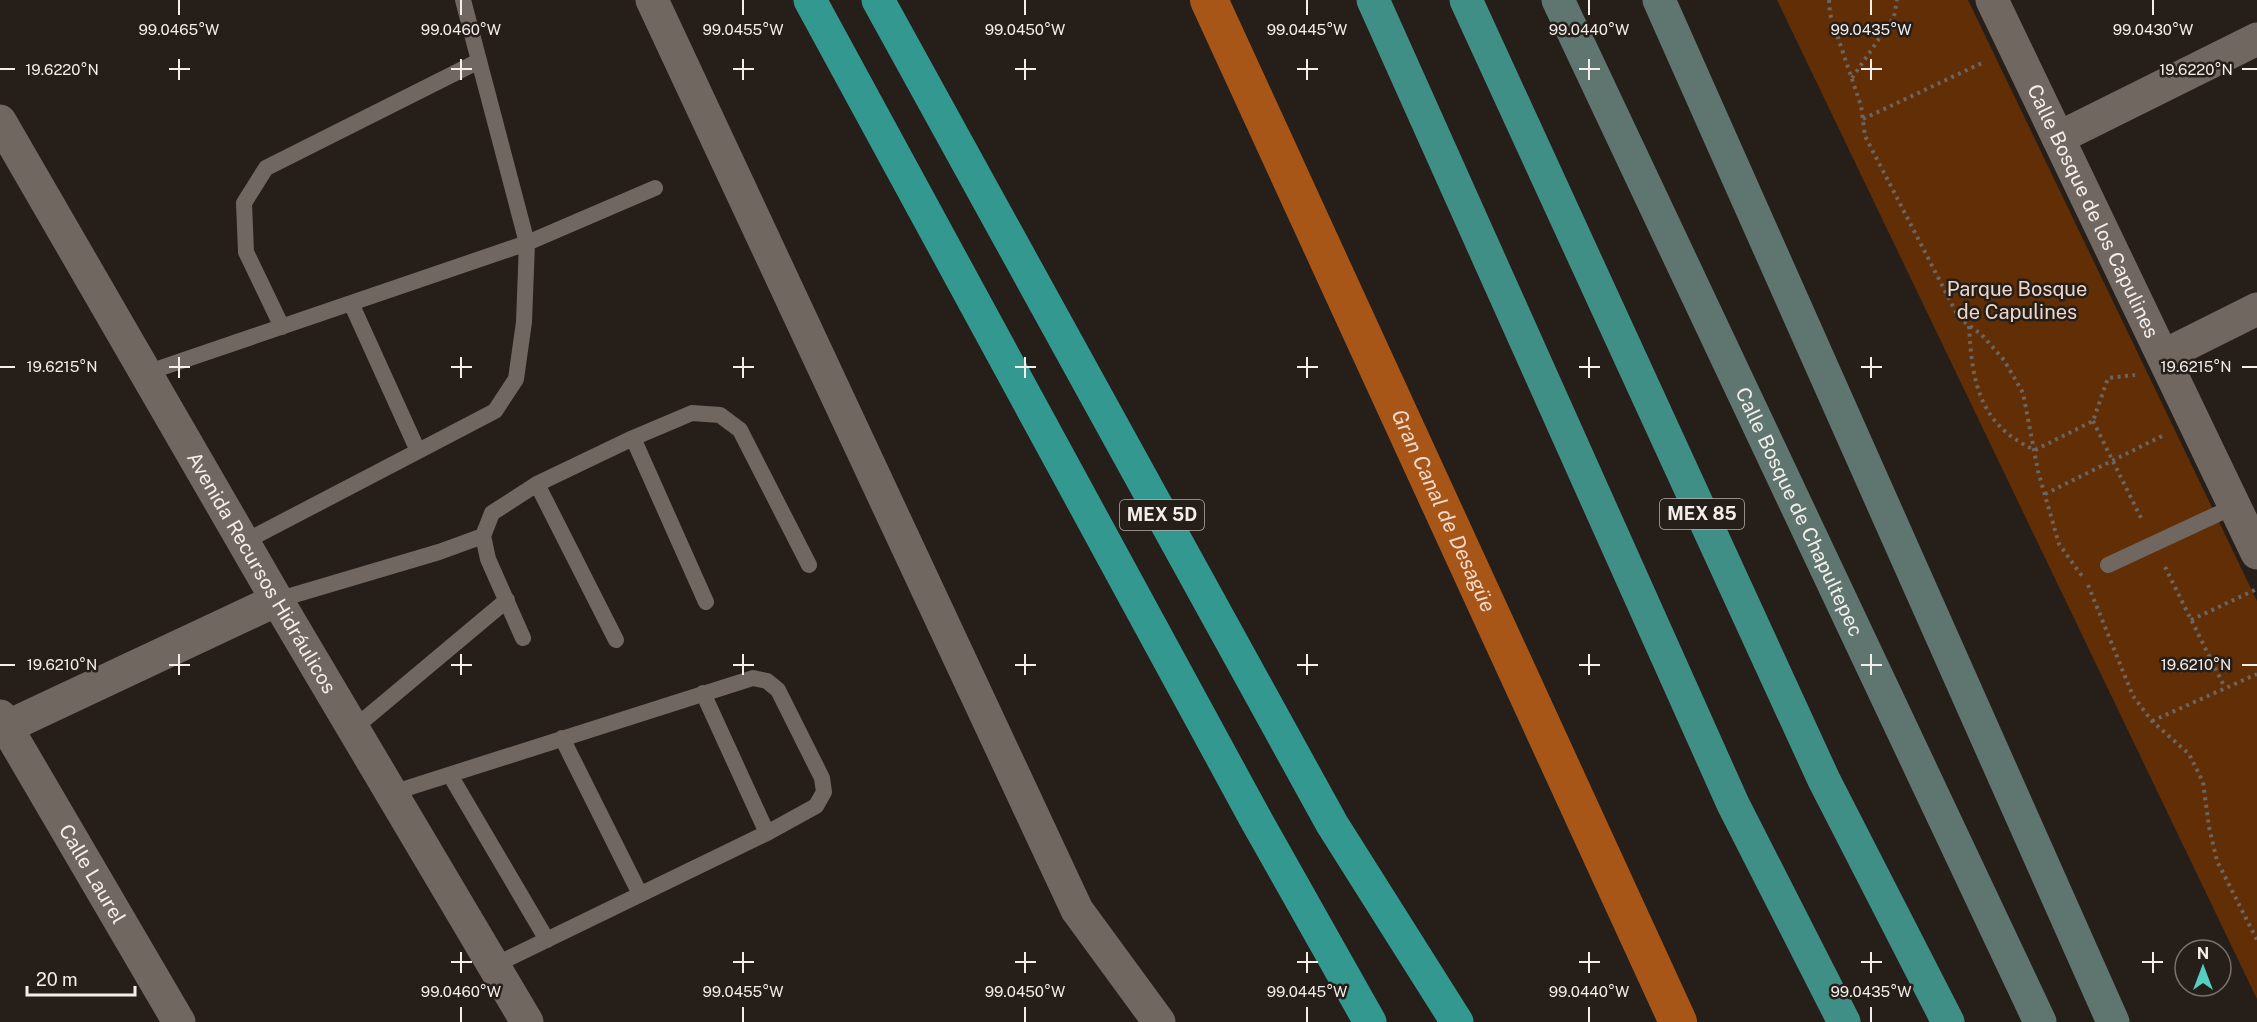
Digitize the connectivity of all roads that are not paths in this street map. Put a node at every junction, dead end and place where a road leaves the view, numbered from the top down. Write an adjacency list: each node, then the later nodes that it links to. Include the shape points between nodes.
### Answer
1 (463, 0): 11 (lane)
2 (652, 0): 47 (street, via 1077,910)
3 (810, 0): 48 (highway, MEX 5D)
4 (878, 0): 49 (highway, MEX 5D, via 1332,824)
5 (1373, 0): 50 (highway, via 1733,804)
6 (1466, 0): 51 (highway, MEX 85, via 1824,780)
7 (1558, 0): 52 (main road, Calle Bosque de Chapultepec)
8 (1659, 0): 53 (main road)
9 (1992, 0): 13 (street, Calle Bosque de los Capulines)
10 (2257, 39): 13 (street)
11 (479, 61): 15 (lane); 18 (lane, via 266,168 243,203 246,252)
12 (0, 121): 20 (street, Avenida Recursos Hidráulicos)
13 (2058, 138): 19 (street, Calle Bosque de los Capulines)
14 (655, 188): 15 (lane)
15 (527, 243): 16 (lane); 22 (lane, via 524,322 516,379 495,411)
16 (351, 303): 18 (lane); 22 (lane)
17 (2257, 309): 19 (street)
18 (282, 327): 20 (lane)
19 (2167, 364): 24 (street, Calle Bosque de los Capulines)
20 (146, 373): 26 (street, Avenida Recursos Hidráulicos)
21 (633, 438): 23 (lane); 28 (lane, via 692,413 720,415 740,429); 32 (lane)
22 (418, 451): 26 (lane)
23 (537, 484): 25 (lane, via 492,513); 34 (lane)
24 (2235, 506): 27 (street, Calle Bosque de los Capulines); 29 (lane)
25 (483, 536): 30 (lane); 31 (lane, via 488,559)
26 (244, 542): 30 (street, Avenida Recursos Hidráulicos)
27 (2257, 553)
28 (808, 565)
29 (2108, 565)
30 (277, 600): 36 (street); 37 (street, Avenida Recursos Hidráulicos)
31 (507, 600): 33 (lane); 37 (lane)
32 (706, 602)
33 (523, 638)
34 (616, 640)
35 (703, 693): 38 (lane); 41 (lane); 41 (lane, via 753,678 767,681 778,690 822,778 824,792 816,806)
36 (2, 724): 45 (street, Calle Laurel)
37 (354, 729): 40 (street, Avenida Recursos Hidráulicos)
38 (562, 738): 39 (lane); 42 (lane)
39 (450, 775): 40 (lane); 43 (lane)
40 (392, 793): 44 (street, Avenida Recursos Hidráulicos)
41 (767, 833): 42 (lane)
42 (640, 894): 43 (lane)
43 (548, 940): 44 (lane)
44 (493, 966): 46 (street, Avenida Recursos Hidráulicos)
45 (179, 1022)
46 (526, 1022)
47 (1159, 1022)
48 (1370, 1022)
49 (1457, 1022)
50 (1844, 1022)
51 (1948, 1022)
52 (2040, 1022)
53 (2113, 1022)

